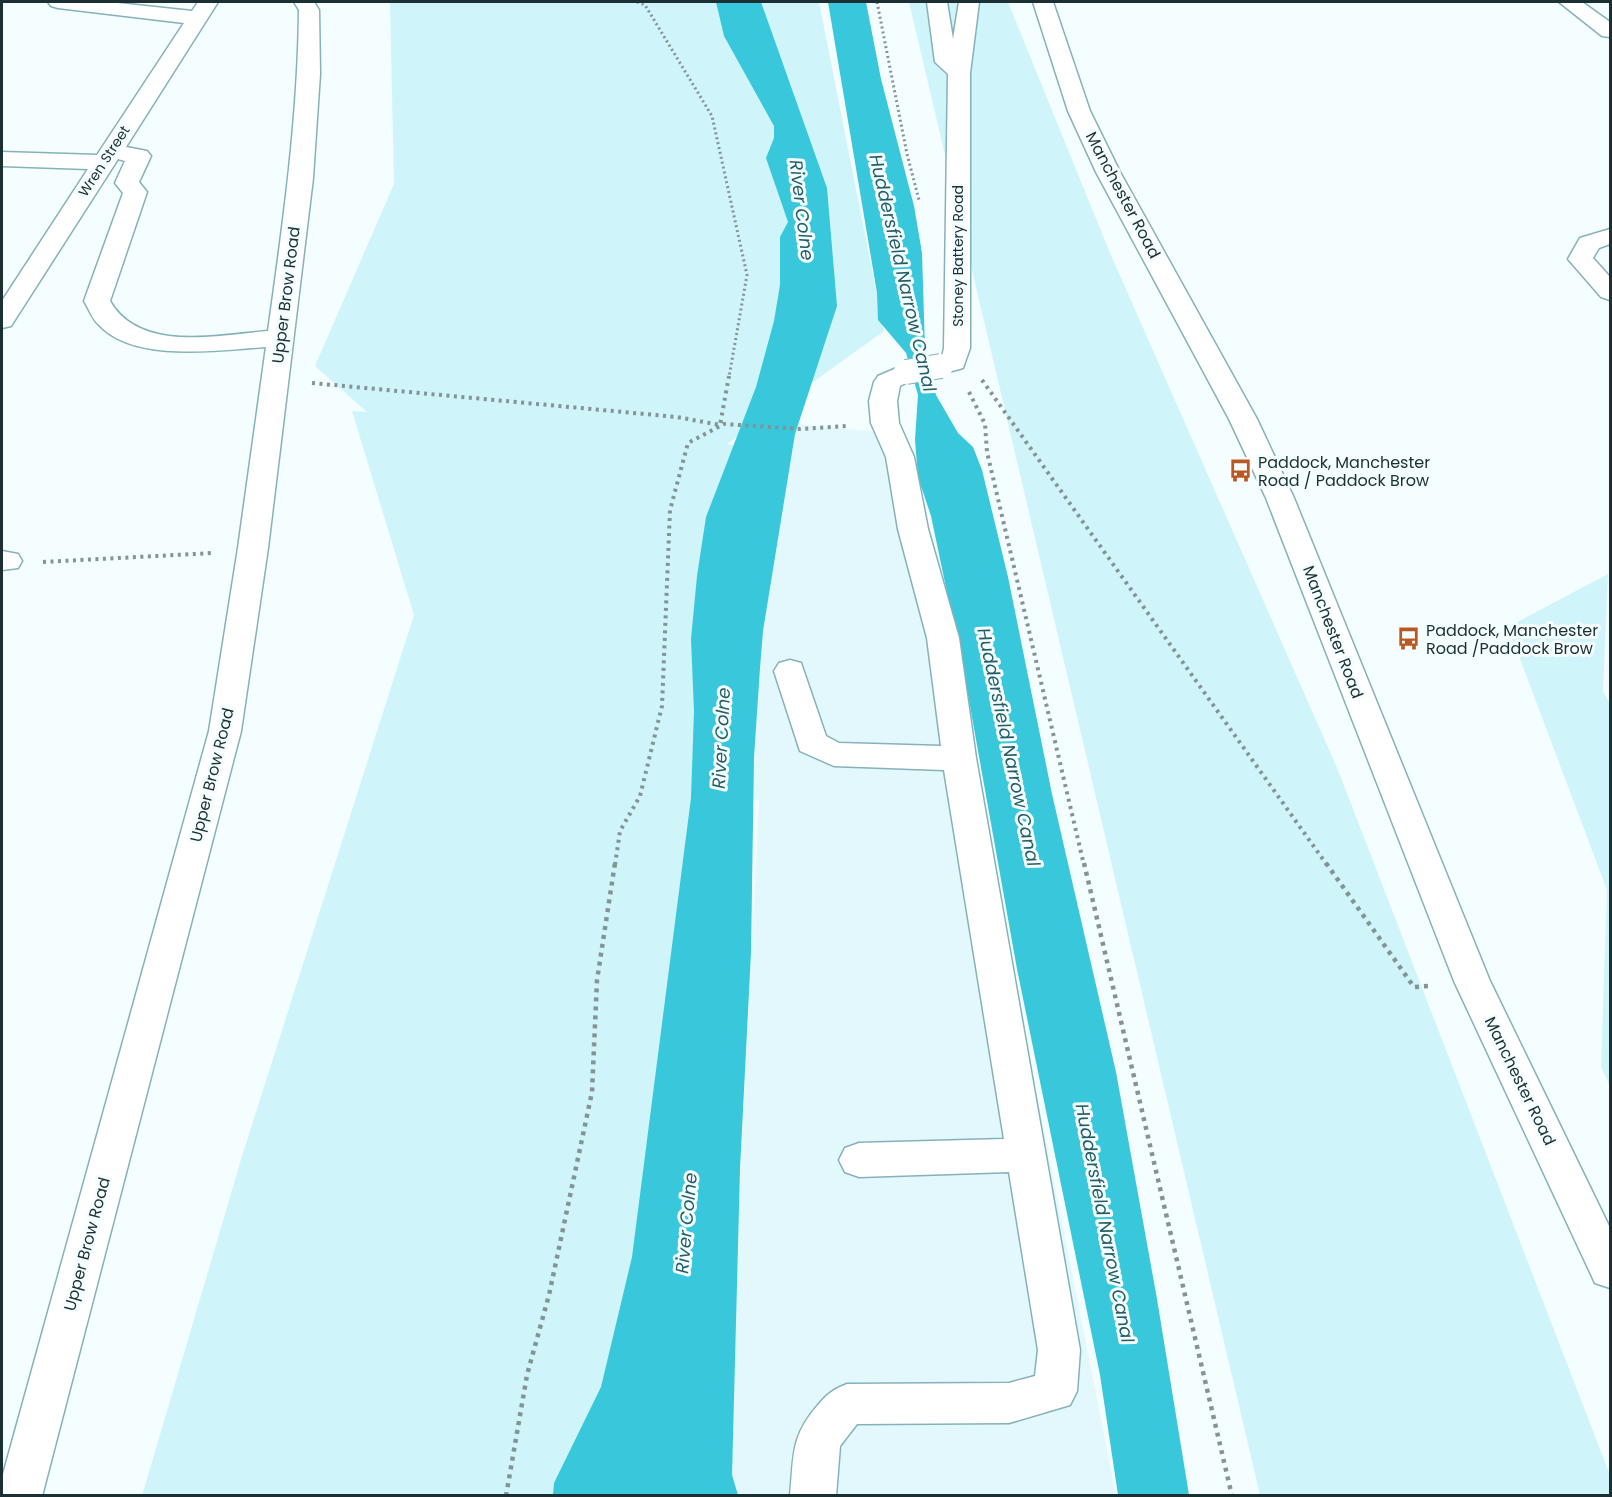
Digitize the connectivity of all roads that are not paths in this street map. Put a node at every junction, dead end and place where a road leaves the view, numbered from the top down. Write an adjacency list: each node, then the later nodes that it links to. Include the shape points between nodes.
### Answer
1 (58, 2): 7 (street)
2 (304, 2): 15 (street, Upper Brow Road, via 309,10 309,74 301,178)
3 (937, 2): 9 (street, via 946,62)
4 (969, 2): 9 (street, Stoney Battery Road)
5 (1043, 2): 20 (street, Manchester Road, via 1079,111 1108,172 1243,419 1280,498 1472,981)
6 (1569, 2): 8 (street)
7 (202, 10): 10 (street, Wren Street)
8 (1611, 31)
9 (959, 73): 17 (street, Stoney Battery Road, bridge, via 957,348 948,364 906,372 888,382 883,401 885,423 900,457 913,529 943,638)
10 (107, 156): 11 (street); 14 (street, Wren Street); 15 (street, via 139,156 127,183 135,192 98,301 102,317 119,331 144,341 171,344)
11 (2, 159)
12 (1611, 236): 13 (street, via 1589,243 1580,259)
13 (1611, 292)
14 (2, 320)
15 (281, 338): 21 (street, Upper Brow Road, via 225,731)
16 (790, 671): 17 (street, via 812,743 834,754)
17 (959, 758): 18 (street)
18 (1025, 1155): 19 (street); 22 (street, via 1059,1350 1055,1391 1009,1403 847,1404 818,1438)
19 (859, 1160)
20 (1611, 1270)
21 (19, 1496)
22 (813, 1496)

